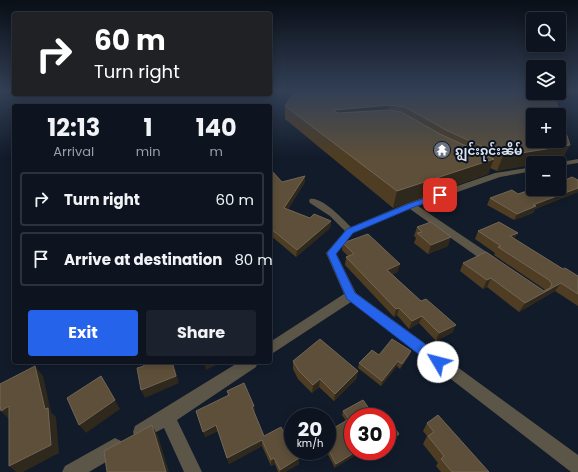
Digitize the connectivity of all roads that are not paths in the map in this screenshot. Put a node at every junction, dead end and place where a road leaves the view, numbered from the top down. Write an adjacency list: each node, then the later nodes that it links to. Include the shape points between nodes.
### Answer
1 (578, 161): 2 (street)
2 (566, 163)
3 (526, 170): 5 (street, via 498,175)
4 (313, 201): 6 (street, via 333,214)
5 (411, 205): 6 (street); 7 (street)
6 (350, 231): 8 (street, via 332,253)
7 (501, 267)
8 (351, 296): 9 (street); 12 (street)
9 (272, 348)
10 (248, 364): 11 (street)
11 (167, 417): 13 (street); 14 (street)
12 (575, 468)
13 (71, 472)
14 (193, 472)

